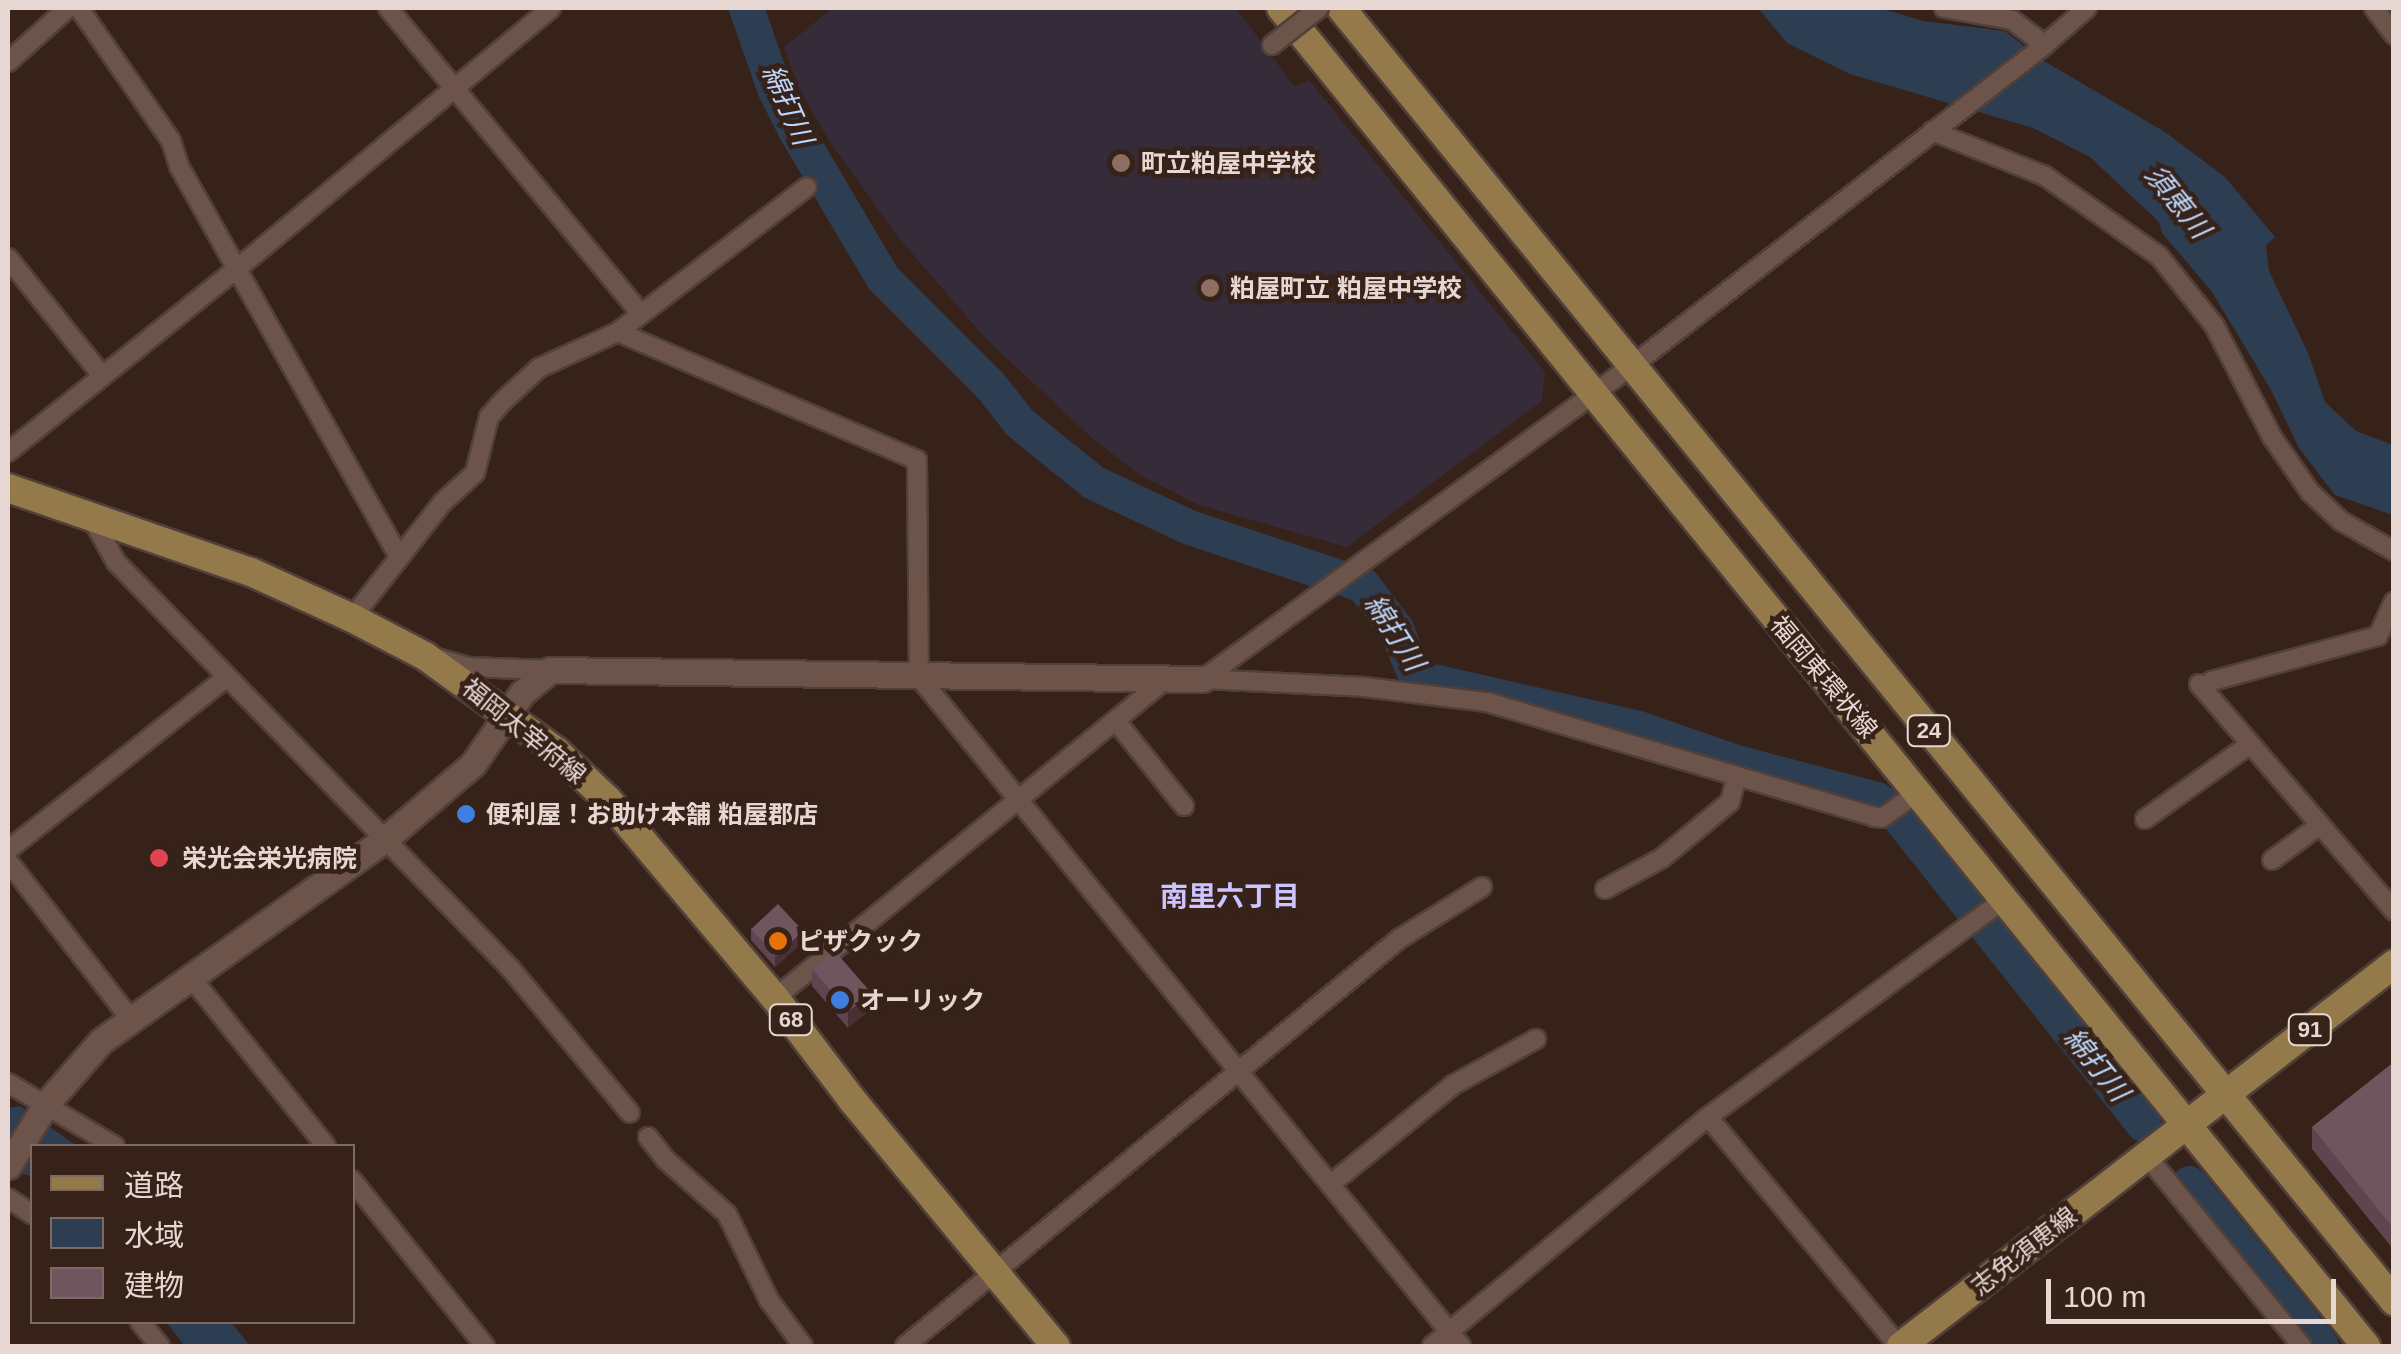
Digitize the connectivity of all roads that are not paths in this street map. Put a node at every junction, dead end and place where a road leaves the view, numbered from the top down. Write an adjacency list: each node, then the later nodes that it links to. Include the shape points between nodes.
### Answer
1 (68, 8): 14 (street)
2 (79, 8): 19 (street, via 171,141)
3 (388, 8): 15 (street)
4 (551, 8): 15 (street)
5 (1282, 8): 24 (main road, 福岡東環状線 / 24)
6 (1319, 8): 12 (street, bridge)
7 (1342, 8): 22 (main road, 福岡東環状線 / 24)
8 (1944, 8): 13 (street, via 2012,20)
9 (2087, 8): 13 (street)
10 (2374, 8): 11 (street)
11 (2394, 35)
12 (1272, 45)
13 (2043, 47): 16 (street)
14 (8, 62)
15 (453, 86): 19 (street); 20 (street)
16 (1935, 128): 22 (street); 28 (street, via 2056,182 2158,256 2214,325 2272,437 2310,492 2341,521)
17 (808, 188): 20 (street)
18 (8, 258): 23 (street)
19 (238, 268): 23 (street); 29 (street)
20 (640, 313): 21 (street)
21 (618, 332): 29 (street, via 540,368 503,401 489,417 475,473); 35 (street, via 917,460)
22 (1633, 364): 24 (street); 62 (main road, 福岡東環状線 / 24)
23 (102, 374): 25 (street)
24 (1593, 394): 37 (street); 42 (main road, 福岡東環状線 / 24)
25 (8, 452)
26 (8, 488): 27 (main road, 福岡太宰府線 / 68)
27 (90, 515): 31 (main road, 福岡太宰府線 / 68, via 251,572); 34 (street, via 116,562)
28 (2394, 551)
29 (400, 556): 31 (street)
30 (2394, 602): 40 (street, via 2378,636 2201,686)
31 (352, 618): 32 (main road, 福岡太宰府線 / 68)
32 (425, 656): 33 (street, via 468,667); 38 (main road, 福岡太宰府線 / 68)
33 (550, 670): 35 (street); 38 (street)
34 (227, 677): 47 (street); 48 (street)
35 (919, 677): 36 (street); 43 (street)
36 (1166, 679): 37 (street); 39 (street)
37 (1203, 679): 41 (street, via 1487,702)
38 (508, 712): 47 (street, via 473,764); 57 (main road, 福岡太宰府線 / 68, via 608,800)
39 (1116, 721): 43 (street); 44 (street)
40 (2250, 744): 45 (street); 46 (street)
41 (1737, 776): 42 (street, via 1882,818); 52 (street, via 1730,802 1662,858)
42 (1909, 798): 53 (main road, 福岡東環状線 / 24)
43 (1021, 801): 57 (street); 60 (street)
44 (1184, 806)
45 (2146, 819)
46 (2320, 825): 49 (street); 54 (street)
47 (384, 840): 56 (street); 64 (street, via 510,968)
48 (8, 850)
49 (2272, 860)
50 (8, 861): 58 (street)
51 (1482, 887): 60 (street, via 1399,939)
52 (1606, 889)
53 (1995, 906): 65 (street); 66 (main road, 福岡東環状線 / 24)
54 (2394, 911)
55 (2394, 964): 62 (main road, 91)
56 (193, 980): 58 (street); 69 (street)
57 (775, 998): 76 (main road, 福岡太宰府線 / 68)
58 (132, 1021): 63 (street, via 101,1041)
59 (1536, 1039): 72 (street, via 1453,1085)
60 (1239, 1070): 72 (street); 76 (street)
61 (8, 1083): 63 (street)
62 (2227, 1096): 66 (main road, 91); 77 (main road, 福岡東環状線 / 24)
63 (46, 1104): 68 (street); 71 (street)
64 (630, 1113)
65 (1708, 1118): 79 (street); 87 (street)
66 (2178, 1128): 70 (main road, 91); 89 (main road, 福岡東環状線 / 24)
67 (648, 1137): 82 (street, via 727,1214 769,1300)
68 (112, 1144)
69 (324, 1144)
70 (2146, 1155): 87 (main road, 志免須恵線 / 91); 88 (street)
71 (8, 1166)
72 (1332, 1182): 79 (street)
73 (355, 1184): 81 (street)
74 (8, 1198): 75 (street)
75 (30, 1213)
76 (996, 1273): 83 (street); 84 (main road, 福岡太宰府線 / 68)
77 (2394, 1301)
78 (142, 1324): 80 (street)
79 (1448, 1331): 85 (street); 86 (street)
80 (160, 1346)
81 (485, 1346)
82 (803, 1346)
83 (904, 1346)
84 (1056, 1346)
85 (1432, 1346)
86 (1462, 1346)
87 (1900, 1346)
88 (2302, 1346)
89 (2366, 1346)

